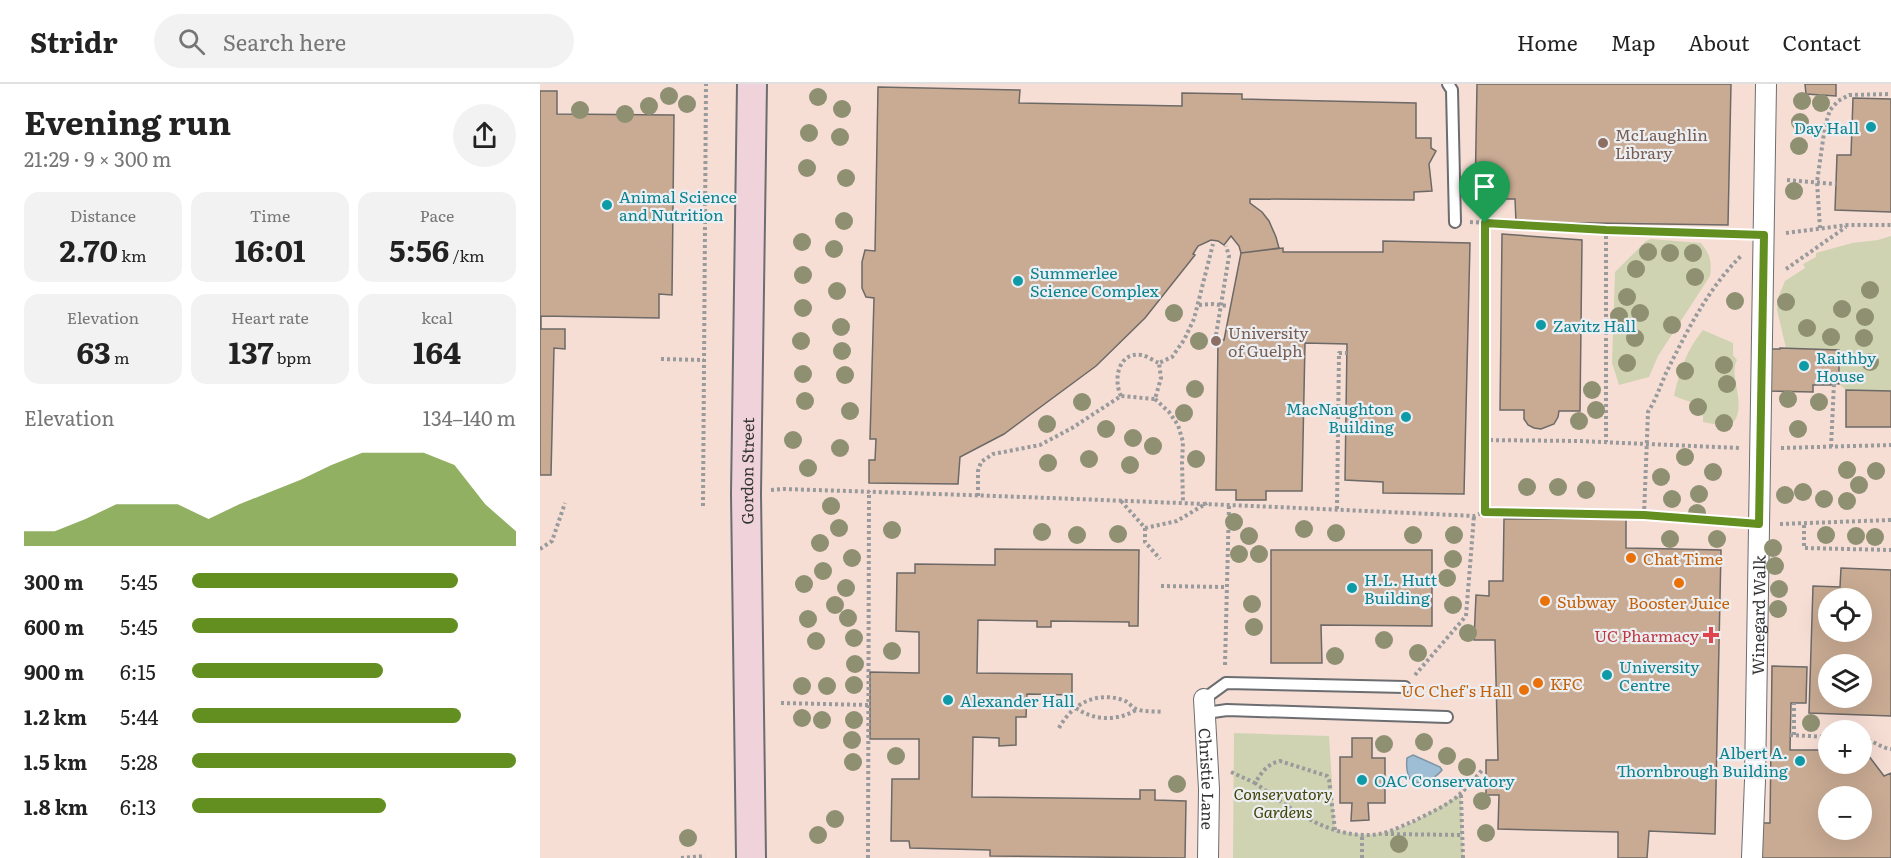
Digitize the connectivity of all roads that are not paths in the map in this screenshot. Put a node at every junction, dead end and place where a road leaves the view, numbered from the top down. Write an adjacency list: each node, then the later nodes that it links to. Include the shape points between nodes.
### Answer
1 (752, 84): 8 (main road, Gordon Street, via 746,494)
2 (1448, 84): 4 (lane, via 1452,90)
3 (1766, 84): 10 (street, Winegard Walk)
4 (1455, 222)
5 (1405, 687): 6 (lane, via 1226,683)
6 (1205, 706): 7 (lane); 9 (street, Christie Lane)
7 (1447, 717)
8 (752, 858)
9 (1208, 858)
10 (1752, 858)

